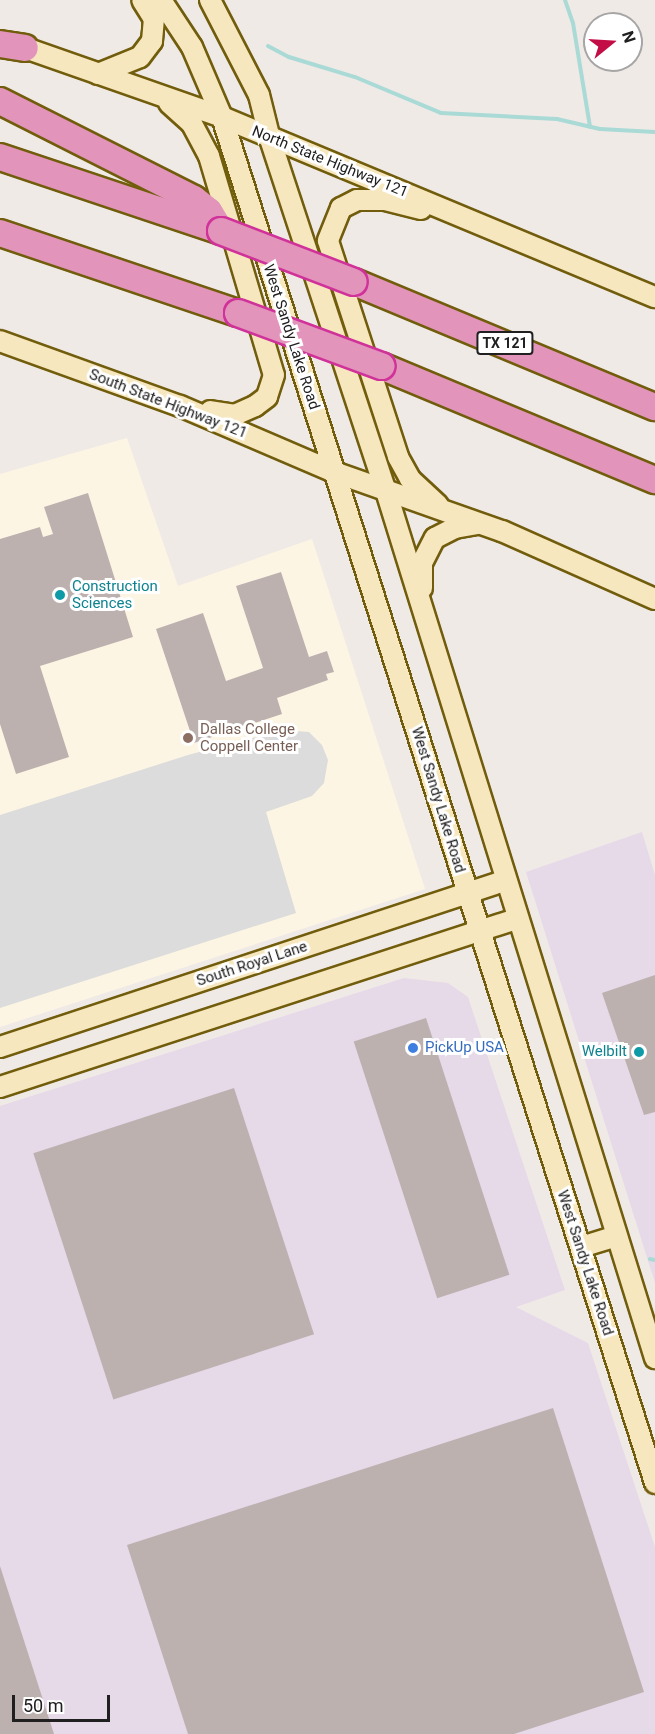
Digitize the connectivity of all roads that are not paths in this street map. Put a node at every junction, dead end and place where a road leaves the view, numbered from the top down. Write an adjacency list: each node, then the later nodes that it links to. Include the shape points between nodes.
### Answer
1 (142, 0): 6 (main road, via 154,20 152,41 140,57)
2 (161, 0): 9 (main road, West Sandy Lake Road, via 192,47)
3 (210, 0): 10 (main road, via 259,95)
4 (0, 39): 5 (main road, North State Highway 121)
5 (12, 46): 6 (main road, North State Highway 121)
6 (98, 74): 7 (main road, North State Highway 121)
7 (162, 96): 9 (main road, North State Highway 121); 17 (main road, via 192,124 209,156 274,375 267,397 235,415)
8 (3, 102): 13 (highway, via 195,199 209,211)
9 (222, 117): 10 (main road, North State Highway 121); 19 (main road, West Sandy Lake Road)
10 (270, 139): 12 (main road, North State Highway 121); 21 (main road)
11 (0, 156): 13 (highway, TX 121)
12 (494, 227): 15 (main road, North State Highway 121); 22 (main road, via 384,200 357,200 342,208 328,241 398,457 410,479)
13 (221, 231): 18 (highway, TX 121, bridge)
14 (0, 233): 20 (highway, bridge, via 381,366)
15 (655, 297)
16 (0, 341): 17 (main road, South State Highway 121)
17 (180, 406): 19 (main road, South State Highway 121)
18 (655, 407)
19 (334, 472): 21 (main road); 27 (main road, West Sandy Lake Road)
20 (655, 480)
21 (386, 491): 22 (main road); 25 (main road)
22 (446, 513): 23 (main road)
23 (479, 524): 24 (main road); 25 (main road, via 455,528 435,538 427,549 422,563)
24 (655, 599)
25 (422, 609): 26 (main road)
26 (504, 881): 27 (main road, South Royal Lane); 28 (main road)
27 (467, 893): 29 (main road, West Sandy Lake Road); 30 (main road, South Royal Lane)
28 (516, 919): 29 (main road); 32 (main road)
29 (479, 931): 31 (main road); 33 (main road, West Sandy Lake Road)
30 (0, 1047)
31 (0, 1087)
32 (616, 1236): 33 (main road); 34 (main road)
33 (580, 1247): 35 (main road, West Sandy Lake Road)
34 (655, 1358)
35 (655, 1483)

